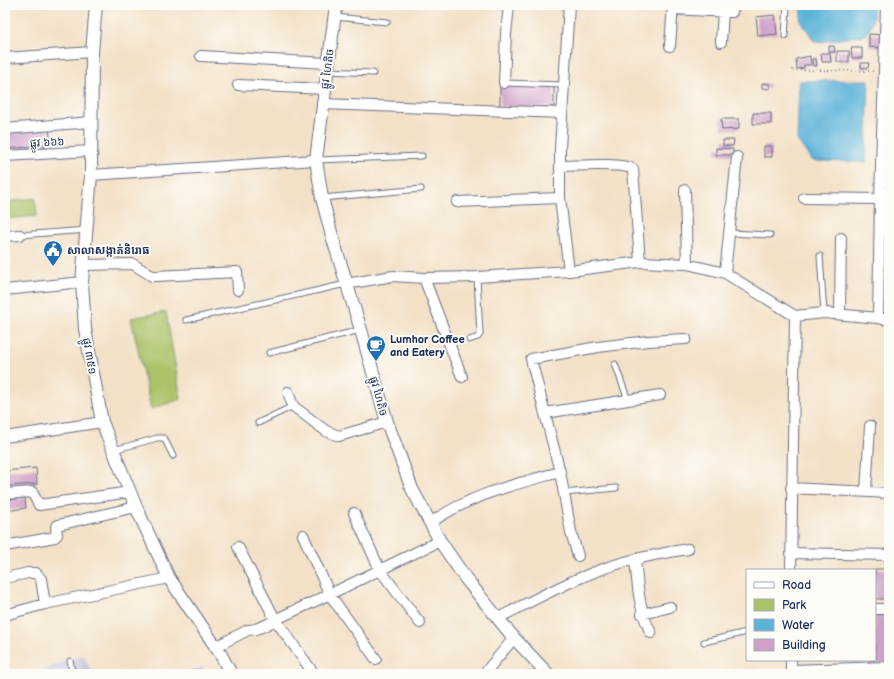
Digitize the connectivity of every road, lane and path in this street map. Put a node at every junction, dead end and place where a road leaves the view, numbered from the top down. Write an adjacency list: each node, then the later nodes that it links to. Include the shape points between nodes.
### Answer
1 (96, 5): 15 (street, ផ្លូវ ៣៥១)
2 (336, 5): 10 (street, ផ្លូវ ហៃតិច)
3 (509, 5): 22 (street)
4 (570, 5): 24 (street)
5 (734, 5): 9 (street, via 732,12)
6 (787, 5): 12 (lane)
7 (886, 5): 20 (street)
8 (673, 7): 9 (street); 14 (street)
9 (723, 12): 13 (street)
10 (335, 17): 11 (lane); 18 (street, ផ្លូវ ហៃតិច)
11 (387, 22)
12 (785, 36)
13 (721, 42)
14 (670, 46)
15 (92, 52): 17 (street); 28 (street, ផ្លូវ ៣៥១)
16 (201, 56): 18 (street)
17 (5, 58)
18 (327, 67): 21 (lane); 25 (street, ផ្លូវ ហៃតិច)
19 (792, 70): 20 (path)
20 (883, 71): 30 (street)
21 (372, 73)
22 (504, 83): 24 (lane)
23 (238, 85): 25 (street)
24 (564, 85): 27 (street)
25 (324, 89): 26 (street, ផ្លូវ ហៃតិច)
26 (322, 104): 27 (street); 35 (street, ផ្លូវ ហៃតិច)
27 (562, 113): 36 (street)
28 (91, 122): 29 (street); 31 (street, ផ្លូវ ៣៥១)
29 (5, 129)
30 (885, 131): 43 (street)
31 (91, 151): 32 (street, ផ្លូវ ៦៦៦); 37 (street, ផ្លូវ ៣៥១)
32 (5, 156)
33 (422, 156): 35 (lane)
34 (738, 157): 46 (street)
35 (316, 160): 37 (street); 40 (street, ផ្លូវ ហៃតិច)
36 (560, 166): 41 (street); 53 (street, via 614,165 633,169)
37 (91, 175): 45 (street, ផ្លូវ ៣៥១)
38 (421, 189): 40 (lane)
39 (685, 190): 54 (street)
40 (322, 198): 61 (street, ផ្លូវ ហៃតិច)
41 (560, 198): 44 (street); 56 (street)
42 (804, 198): 43 (street)
43 (880, 199): 47 (street)
44 (457, 202)
45 (87, 230): 48 (lane); 55 (street, ផ្លូវ ៣៥១)
46 (730, 234): 49 (lane); 57 (street)
47 (884, 234): 67 (street)
48 (20, 235): 50 (street)
49 (770, 235)
50 (5, 236)
51 (841, 238): 65 (street)
52 (820, 256): 64 (lane)
53 (640, 262): 54 (street); 56 (street)
54 (687, 264): 57 (street)
55 (83, 265): 60 (street, ផ្លូវ ៣៥១); 63 (street, via 133,264 152,276 237,272)
56 (569, 271): 58 (street)
57 (725, 273): 66 (street)
58 (477, 277): 59 (street); 72 (lane, via 480,334)
59 (424, 278): 61 (street, via 393,276); 75 (street)
60 (82, 282): 62 (street); 81 (street, ផ្លូវ ៣៥១, via 85,329)
61 (346, 284): 68 (lane); 70 (street, ផ្លូវ ហៃតិច)
62 (5, 290)
63 (238, 290)
64 (824, 313): 65 (street); 66 (street)
65 (840, 314): 67 (street)
66 (795, 316): 90 (street)
67 (878, 318): 69 (street)
68 (186, 320)
69 (889, 320)
70 (361, 330): 73 (lane); 82 (street, ផ្លូវ ហៃតិច)
71 (686, 339): 80 (street, via 598,347 531,359)
72 (469, 340)
73 (269, 353)
74 (615, 364): 78 (lane)
75 (462, 377)
76 (288, 392): 79 (street)
77 (660, 395): 78 (street)
78 (628, 400): 80 (street)
79 (293, 406): 82 (street, via 326,431 339,436); 83 (lane)
80 (545, 413): 88 (street)
81 (102, 422): 85 (street); 86 (street, ផ្លូវ ៣៥១)
82 (387, 422): 98 (street, ផ្លូវ ហៃតិច, via 412,489)
83 (258, 423)
84 (870, 426): 92 (street)
85 (5, 437)
86 (114, 450): 87 (lane, via 164,438); 91 (street, ផ្លូវ ៣៥១)
87 (173, 456)
88 (560, 472): 95 (street); 98 (street, via 490,492 470,500)
89 (616, 488): 95 (lane)
90 (791, 488): 92 (street); 104 (street)
91 (130, 492): 94 (street, via 39,505 32,492); 96 (street, ផ្លូវ ៣៥១)
92 (866, 492): 93 (street)
93 (889, 493)
94 (5, 494)
95 (564, 494): 106 (street)
96 (136, 507): 101 (street, via 58,524 55,537); 111 (street, ផ្លូវ ៣៥១)
97 (354, 513): 109 (street)
98 (430, 523): 100 (street, ផ្លូវ ហៃតិច)
99 (303, 535): 112 (street)
100 (440, 540): 109 (street); 119 (street, ផ្លូវ ហៃតិច, via 466,579)
101 (5, 546)
102 (238, 547): 120 (street)
103 (688, 550): 107 (street)
104 (791, 553): 105 (street); 108 (street)
105 (889, 555)
106 (578, 556)
107 (635, 559): 117 (street); 119 (street, via 579,579)
108 (791, 569)
109 (380, 570): 112 (street); 121 (street)
110 (5, 578): 113 (street, via 36,573 41,579)
111 (169, 578): 113 (street); 126 (street, ផ្លូវ ៣៥១)
112 (330, 595): 120 (street); 127 (street)
113 (45, 604): 118 (street)
114 (670, 607): 117 (street)
115 (876, 609): 116 (street)
116 (889, 609)
117 (642, 614): 123 (street)
118 (5, 615)
119 (498, 618): 124 (street, ផ្លូវ ហៃតិច)
120 (275, 619): 126 (street, via 254,630 251,636); 135 (street)
121 (420, 623)
122 (746, 632): 125 (lane)
123 (651, 633)
124 (514, 638): 132 (street, ផ្លូវ ហៃតិច); 136 (street)
125 (704, 642)
126 (217, 650): 134 (street, ផ្លូវ ៣៥១)
127 (376, 659)
128 (70, 661): 133 (lane)
129 (869, 667): 130 (street); 131 (street)
130 (889, 667)
131 (791, 668)
132 (546, 673)
133 (72, 674)
134 (231, 674)
135 (314, 674)
136 (484, 674)

